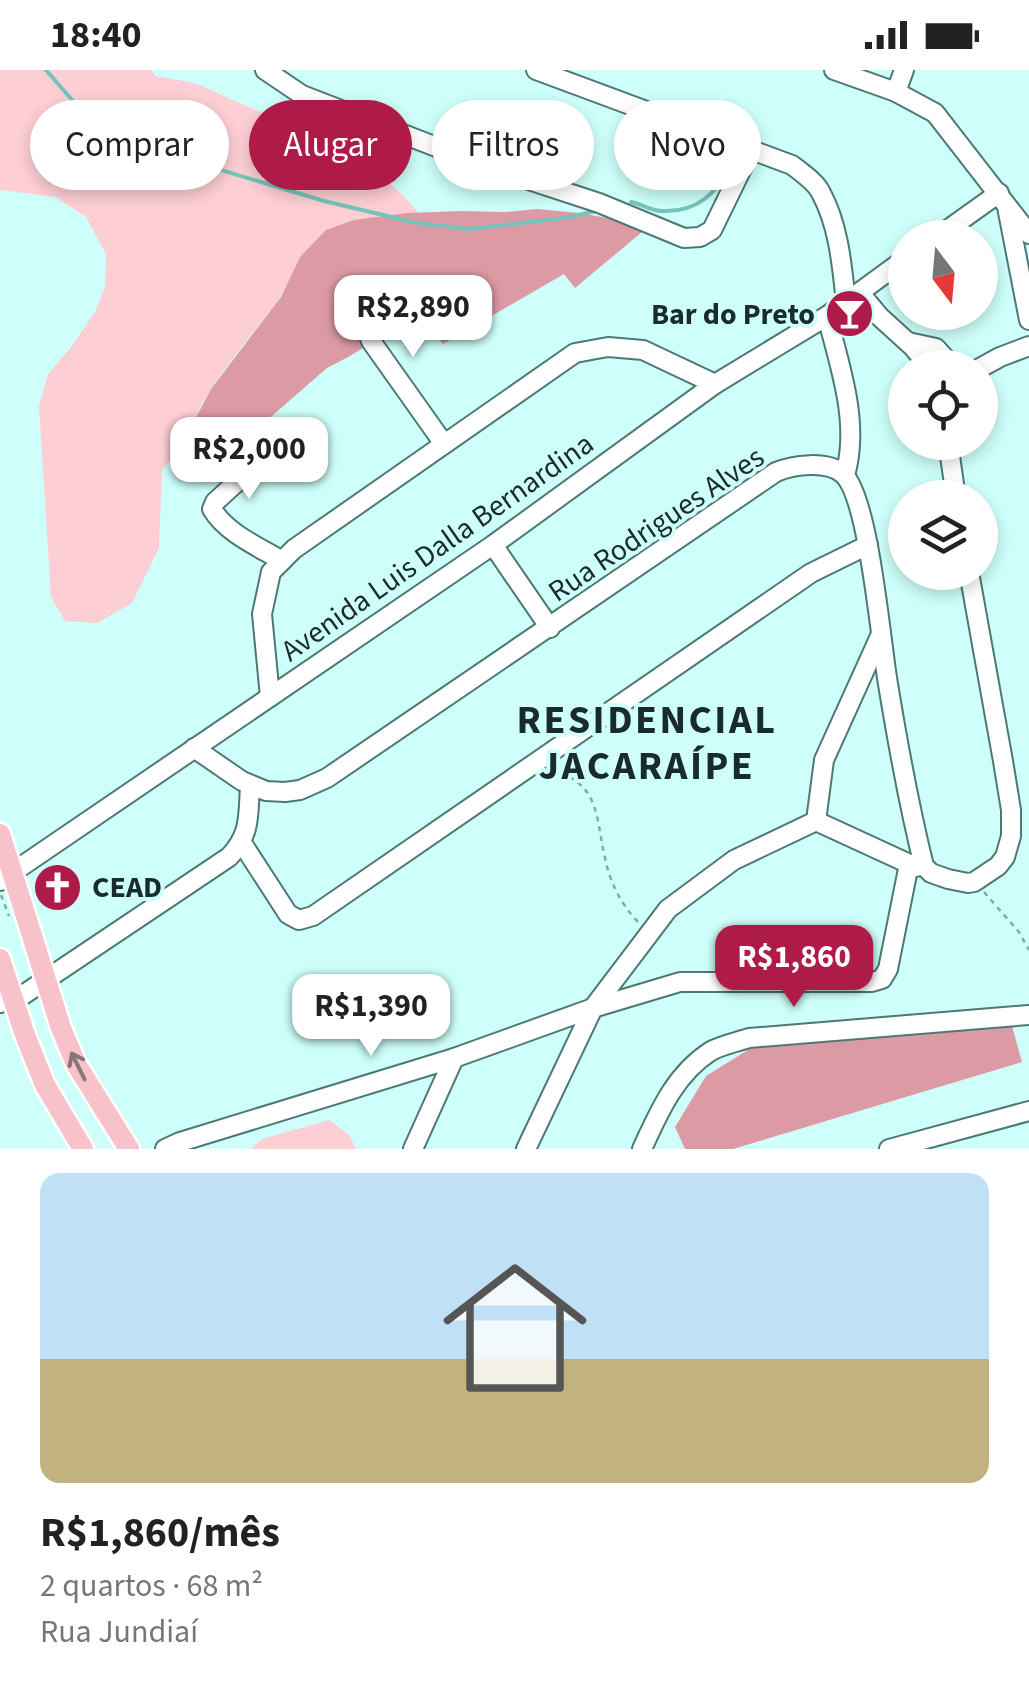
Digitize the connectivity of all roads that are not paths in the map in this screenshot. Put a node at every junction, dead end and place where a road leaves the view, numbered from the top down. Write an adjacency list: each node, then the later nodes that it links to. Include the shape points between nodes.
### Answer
1 (266, 70): 8 (street, via 302,95 684,238 712,230)
2 (536, 70): 6 (street)
3 (834, 70): 5 (street)
4 (904, 70): 5 (street)
5 (896, 92): 9 (street, via 935,113)
6 (617, 100)
7 (761, 154): 14 (street, via 792,165 820,190)
8 (732, 190)
9 (1002, 198): 10 (street); 11 (street); 16 (street)
10 (966, 220)
11 (1029, 234)
12 (888, 272): 14 (street, Avenida Luis Dalla Bernardina)
13 (352, 293): 24 (street, via 371,341)
14 (853, 298): 15 (street, Avenida Luis Dalla Bernardina); 17 (street)
15 (827, 316): 22 (street, Avenida Luis Dalla Bernardina); 25 (street, via 849,401)
16 (1029, 320)
17 (908, 342): 19 (street); 20 (street)
18 (1029, 346): 21 (street)
19 (915, 350)
20 (938, 350)
21 (998, 358)
22 (715, 384): 24 (street, via 643,350 575,353); 26 (street, Avenida Luis Dalla Bernardina)
23 (292, 441): 28 (street, via 250,469 212,510)
24 (444, 444): 28 (street)
25 (845, 475): 27 (street); 30 (street, Rua Rodrigues Alves, via 809,466 776,472)
26 (492, 545): 30 (street); 32 (street, Avenida Luis Dalla Bernardina)
27 (868, 546): 31 (street); 37 (street, via 811,573 313,916 299,920 288,914)
28 (282, 562): 32 (street, via 271,572 262,614)
29 (972, 590): 39 (street, via 1012,823 1005,856 978,881)
30 (550, 628): 34 (street, Rua Rodrigues Alves, via 327,778 286,792)
31 (880, 634): 35 (street, via 824,760); 39 (street, via 918,842)
32 (270, 697): 33 (street, Avenida Luis Dalla Bernardina)
33 (194, 748): 34 (street, Rua Rodrigues Alves); 40 (street, Avenida Luis Dalla Bernardina)
34 (250, 786): 37 (street)
35 (816, 820): 38 (street); 45 (street, via 734,860 668,909)
36 (0, 834): 40 (main road)
37 (242, 843): 43 (street)
38 (909, 864): 39 (street); 45 (street, via 882,979 680,982)
39 (931, 874)
40 (6, 877): 41 (main road)
41 (36, 949): 43 (main road); 44 (main road)
42 (0, 959): 44 (main road)
43 (46, 980): 44 (street); 52 (main road, one-way to 43, via 76,1064)
44 (6, 998): 48 (main road)
45 (594, 1008): 49 (street); 55 (street)
46 (1029, 1015): 56 (street, via 749,1038 712,1050 682,1076)
47 (0, 1020): 48 (main road)
48 (25, 1035): 51 (main road, via 45,1085)
49 (454, 1058): 53 (street); 54 (street)
50 (1029, 1110): 57 (street)
51 (84, 1149)
52 (129, 1149)
53 (165, 1149)
54 (413, 1149)
55 (526, 1149)
56 (642, 1149)
57 (888, 1149)

